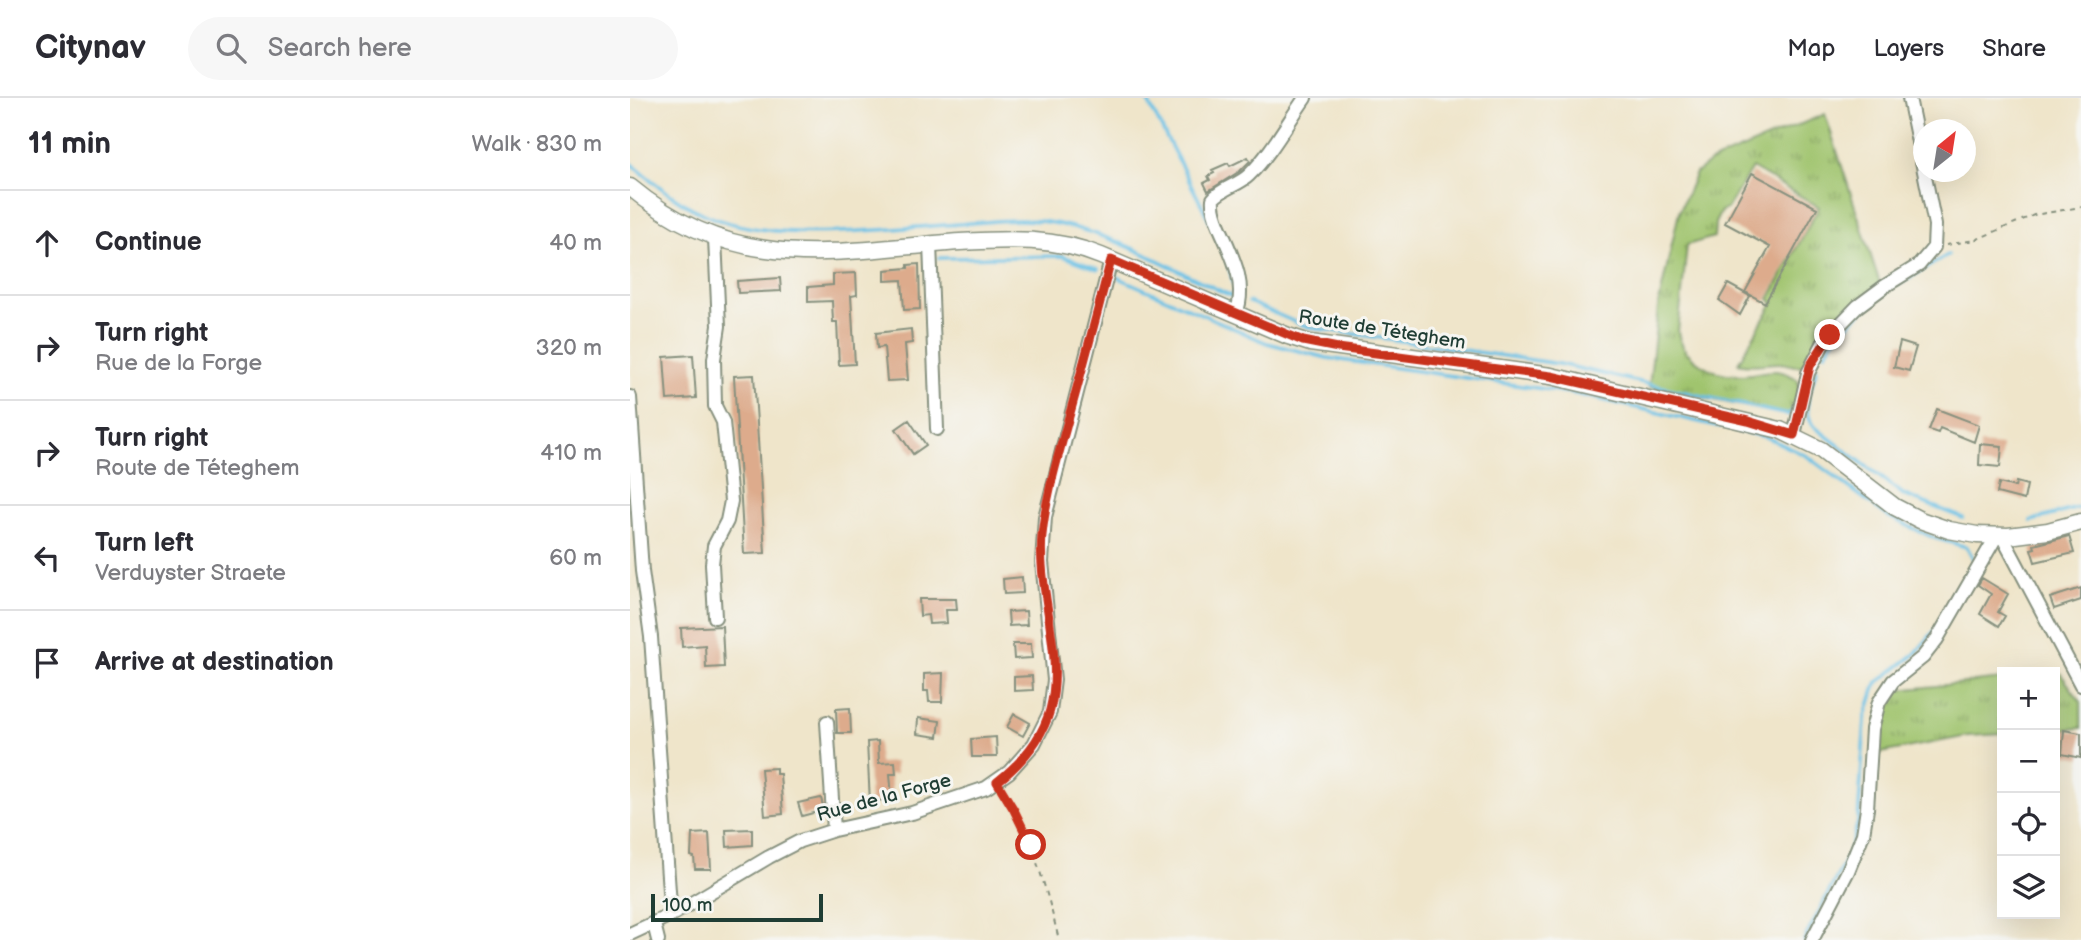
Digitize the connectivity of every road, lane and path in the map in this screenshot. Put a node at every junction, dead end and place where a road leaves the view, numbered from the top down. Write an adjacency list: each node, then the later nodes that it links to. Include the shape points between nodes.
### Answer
1 (1305, 98): 9 (street, via 1255,169 1213,199 1214,215 1241,284)
2 (1909, 98): 7 (street, via 1935,225)
3 (630, 187): 5 (main road, Route de Téteghem, via 674,219)
4 (2081, 207): 7 (path, via 2044,212 1975,240)
5 (715, 238): 6 (main road, Route de Téteghem, via 788,252); 15 (street, via 719,326 715,406 723,422 731,501 714,546)
6 (930, 244): 8 (main road, Route de Téteghem, via 1043,241); 11 (street)
7 (1934, 247): 12 (street, via 1919,265 1858,306 1821,346 1808,373)
8 (1111, 260): 9 (main road, Route de Téteghem); 18 (street, Rue de la Forge, via 1043,528 1042,573 1054,663 1050,712 1034,744)
9 (1236, 314): 12 (main road, Route de Téteghem, via 1317,344 1551,376)
10 (630, 397): 20 (street, via 669,891)
11 (937, 429)
12 (1794, 435): 14 (main road, Route de Téteghem, via 1911,516 1949,530)
13 (2081, 522): 14 (main road, Route de Téteghem, via 2040,533)
14 (1999, 536): 16 (street); 25 (street, via 1937,639 1893,681 1879,702 1872,729 1863,834)
15 (715, 617)
16 (2081, 685)
17 (827, 722): 19 (street)
18 (997, 782): 19 (street, Rue de la Forge, via 912,813); 24 (path, via 1035,855)
19 (834, 830): 20 (street, Rue de la Forge, via 783,849)
20 (675, 914): 21 (street, Rue de la Forge)
21 (654, 924): 22 (street, Rue de la Forge); 23 (street)
22 (630, 934)
23 (658, 940)
24 (1059, 940)
25 (1812, 940)

